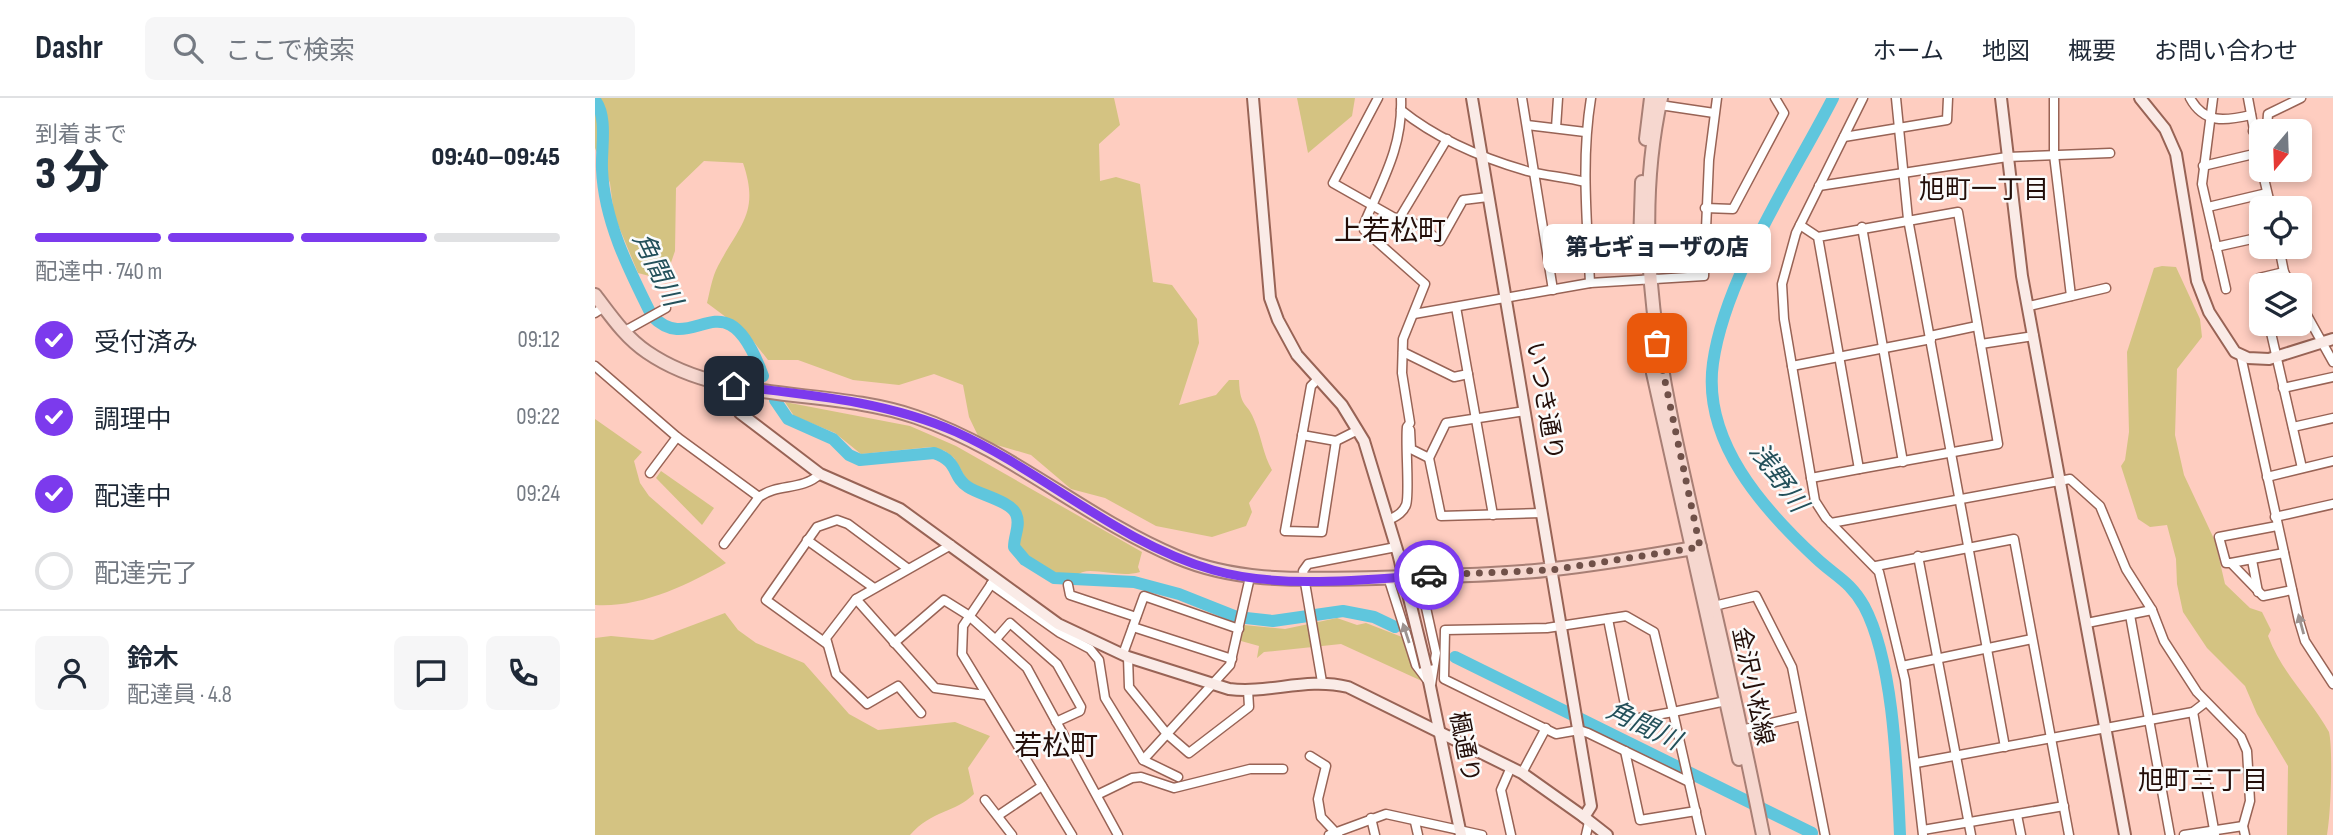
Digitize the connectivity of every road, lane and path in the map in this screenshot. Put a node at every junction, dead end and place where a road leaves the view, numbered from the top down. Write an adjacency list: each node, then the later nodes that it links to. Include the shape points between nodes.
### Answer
1 (1254, 98): 91 (street, 楓通り, via 1270,298 1285,336)
2 (1378, 98): 47 (street, via 1333,183)
3 (1401, 98): 21 (street)
4 (1472, 98): 34 (street, いつき通り)
5 (1522, 98): 27 (street)
6 (1558, 98): 28 (street)
7 (1591, 98): 30 (street)
8 (1717, 98): 22 (street)
9 (1775, 98): 49 (street, via 1784,113 1733,209)
10 (1863, 98): 31 (street)
11 (1896, 98): 29 (street)
12 (1948, 98): 29 (street, via 1947,120)
13 (2001, 98): 37 (street)
14 (2054, 98): 35 (street)
15 (2140, 98): 84 (street, via 2165,129 2176,154 2203,297 2231,347)
16 (2190, 98): 24 (street)
17 (2213, 98): 24 (street)
18 (2248, 98): 23 (street)
19 (2301, 98): 26 (street, via 2268,114)
20 (1658, 100): 22 (street); 60 (main road, via 1640,209)
21 (1401, 110): 32 (street); 47 (street, via 1398,146)
22 (1714, 113): 49 (street)
23 (2251, 115): 24 (street, via 2226,121); 25 (street)
24 (2209, 118): 38 (street)
25 (2252, 119)
26 (2268, 119)
27 (1527, 125): 28 (street); 40 (street)
28 (1556, 128): 30 (street)
29 (1899, 128): 31 (street); 39 (street)
30 (1585, 132): 41 (street)
31 (1844, 137): 43 (street)
32 (1447, 139): 34 (street); 50 (street)
33 (2109, 153): 35 (street)
34 (1481, 155): 40 (street); 46 (street, いつき通り)
35 (2055, 155): 37 (street); 66 (street)
36 (2249, 155): 38 (street)
37 (2007, 157): 39 (street); 68 (street)
38 (2203, 166): 48 (street)
39 (1903, 172): 43 (street); 51 (street)
40 (1535, 173): 41 (street); 64 (street)
41 (1585, 182): 61 (street)
42 (2264, 182): 44 (street)
43 (1819, 186): 52 (street)
44 (2267, 193): 45 (street); 48 (street)
45 (2268, 196)
46 (1488, 197): 50 (street, via 1463,200 1440,241 1419,225); 67 (street, いつき通り)
47 (1373, 204): 50 (street); 72 (street, via 1364,230 1425,284)
48 (2208, 207): 56 (street)
49 (1705, 208): 60 (street, via 1704,276)
50 (1399, 219)
51 (1908, 219): 53 (street); 74 (street, via 1958,212); 78 (street)
52 (1800, 225): 54 (street); 88 (street, via 1782,284)
53 (1862, 228): 54 (street); 81 (street)
54 (1818, 237): 83 (street)
55 (2249, 240): 56 (street)
56 (2216, 247): 63 (street)
57 (2281, 259): 58 (street)
58 (2284, 272): 59 (street)
59 (2280, 273)
60 (1645, 280): 61 (street); 127 (main road, via 1650,358)
61 (1590, 283): 64 (street)
62 (2106, 288): 66 (street)
63 (2226, 289)
64 (1553, 290): 67 (street)
65 (595, 295): 71 (main road)
66 (2071, 296): 68 (street)
67 (1506, 298): 69 (street); 94 (street, いつき通り)
68 (2029, 306): 76 (street)
69 (1457, 307): 72 (street); 89 (street)
70 (666, 308): 75 (street)
71 (599, 310): 75 (main road)
72 (1414, 314): 82 (street, via 1403,339)
73 (2312, 319): 79 (street)
74 (1977, 326): 78 (street); 80 (street)
75 (623, 332): 92 (main road, via 673,367)
76 (2034, 336): 80 (street); 113 (street)
77 (2272, 336): 85 (street)
78 (1930, 338): 81 (street); 103 (street)
79 (2328, 341): 85 (street); 86 (street)
80 (1980, 344): 103 (street, via 1998,444)
81 (1883, 348): 83 (street); 106 (street)
82 (1403, 352): 89 (street, via 1454,377); 97 (street)
83 (1838, 356): 88 (street); 108 (street)
84 (2241, 356): 85 (street); 111 (street)
85 (2277, 358): 93 (street)
86 (2333, 362)
87 (595, 366): 101 (street)
88 (1793, 366): 112 (street)
89 (1468, 374): 95 (street)
90 (2333, 377): 93 (street)
91 (1318, 379): 99 (street, 楓通り); 100 (street, via 1311,386)
92 (734, 386): 110 (street, via 740,413); 137 (main road, via 842,400 916,417 1006,459 1162,551)
93 (2283, 388): 98 (street)
94 (1525, 411): 95 (street); 117 (street, いつき通り)
95 (1478, 418): 104 (street, via 1446,423); 118 (street)
96 (2333, 418): 98 (street)
97 (1410, 424): 104 (street, via 1411,449); 120 (street, via 1404,452 1407,504)
98 (2293, 428): 107 (street)
99 (1358, 430): 102 (street); 120 (street, 楓通り)
100 (1302, 435): 102 (street); 102 (street, via 1285,531 1322,532)
101 (677, 437): 109 (street); 114 (street)
102 (1336, 441)
103 (1950, 452): 106 (street); 115 (street)
104 (1430, 458): 118 (street, via 1441,516)
105 (2333, 461): 107 (street)
106 (1903, 462): 108 (street)
107 (2302, 468): 111 (street)
108 (1859, 470): 112 (street)
109 (650, 473)
110 (820, 474): 114 (street, via 809,485 771,491); 125 (street, via 900,509)
111 (2267, 477): 119 (street)
112 (1811, 478): 121 (street, via 1818,507)
113 (2059, 481): 115 (street); 147 (street, via 2070,479 2099,506 2126,569); 153 (street)
114 (759, 498): 124 (street)
115 (1958, 500): 121 (street); 126 (street)
116 (2333, 504): 119 (street)
117 (1542, 513): 118 (street); 135 (street, いつき通り)
118 (1493, 515)
119 (2275, 517): 122 (street)
120 (1389, 520): 128 (street, 楓通り)
121 (1831, 523): 133 (street)
122 (2277, 526): 129 (street); 132 (street, via 2219,537 2226,564)
123 (807, 540): 134 (street, via 817,527 837,520); 142 (street); 159 (street, via 766,600)
124 (725, 544)
125 (951, 545): 134 (street); 140 (street)
126 (1967, 546): 130 (street); 157 (street, via 2014,539); 160 (street)
127 (1695, 548): 135 (main road); 146 (main road, 金沢小松線); 171 (main road, 金沢小松線)
128 (1397, 550): 139 (street, via 1308,564); 168 (street, 楓通り, bridge)
129 (2284, 554): 131 (street); 143 (street)
130 (1919, 556): 133 (street); 162 (street)
131 (2252, 559): 132 (street); 144 (street)
132 (2231, 564): 144 (street)
133 (1876, 566): 164 (street)
134 (907, 568): 142 (street)
135 (1551, 570): 136 (main road); 154 (street, いつき通り)
136 (1419, 576): 138 (main road); 168 (street, via 1436,653)
137 (1250, 577): 139 (main road); 152 (street)
138 (1388, 577): 139 (main road); 168 (street, one-way to 138, via 1416,665)
139 (1304, 579): 165 (street)
140 (993, 582): 148 (street); 161 (street, via 1058,624); 190 (street, via 1060,633 1090,649 1099,660 1105,698)
141 (1068, 585): 150 (street, via 1070,594)
142 (874, 588): 145 (street)
143 (2292, 590): 144 (street, via 2263,596); 167 (street, one-way to 143, via 2305,641)
144 (2259, 592)
145 (856, 598): 158 (street); 159 (street, via 826,639)
146 (1714, 606): 176 (street, via 1756,596 1760,601 1792,667); 182 (main road, 金沢小松線)
147 (2152, 610): 149 (street); 172 (street, via 2164,641)
148 (968, 615): 156 (street); 158 (street, via 944,600); 170 (street, via 962,653)
149 (2130, 615): 153 (street); 177 (street)
150 (1136, 617): 152 (street, via 1144,596); 155 (street)
151 (1608, 619): 154 (street); 173 (street, via 1626,616 1654,632); 173 (street, via 1627,720)
152 (1241, 622): 163 (street)
153 (2087, 623): 181 (street)
154 (1560, 626): 179 (street, いつき通り); 180 (street, via 1445,630 1444,678)
155 (1133, 627): 161 (street); 163 (street)
156 (996, 639): 178 (street, via 1027,668); 178 (street, via 1010,623 1057,664 1081,708)
157 (2032, 639): 160 (street); 185 (street)
158 (894, 643): 170 (street, via 935,688)
159 (827, 644): 175 (street, via 836,674 867,704 898,686)
160 (1986, 649): 162 (street); 186 (street)
161 (1126, 656): 166 (street); 184 (street, via 1129,687)
162 (1939, 658): 164 (street); 189 (street)
163 (1232, 660): 166 (street)
164 (1902, 666): 191 (street)
165 (1322, 682): 169 (street); 183 (street, via 1375,698)
166 (1213, 684): 169 (street); 184 (street)
167 (2333, 684)
168 (1431, 685): 183 (street, 楓通り)
169 (1248, 690): 184 (street, via 1249,707 1189,753)
170 (985, 695): 197 (street)
171 (1726, 701): 173 (street); 199 (main road, 金沢小松線)
172 (2206, 702): 174 (street); 210 (street, via 2241,737 2247,751 2250,801)
173 (1673, 712): 196 (street)
174 (2193, 712): 177 (street); 213 (street)
175 (921, 713)
176 (1801, 716): 182 (street); 227 (street)
177 (2151, 720): 181 (street); 232 (street)
178 (1056, 722): 198 (street)
179 (1578, 727): 180 (street, via 1563,734); 187 (street); 207 (street, via 1591,806)
180 (1546, 728): 194 (street)
181 (2107, 728): 185 (street); 231 (street)
182 (1741, 730): 199 (main road, 金沢小松線)
183 (1441, 731): 192 (street); 211 (street, 楓通り)
184 (1167, 734): 190 (street)
185 (2052, 738): 186 (street); 201 (street)
186 (2005, 747): 189 (street)
187 (1625, 751): 196 (street); 202 (street, via 1640,820)
188 (1310, 756): 214 (street, via 1326,766 1318,799 1321,817)
189 (1957, 756): 191 (street); 209 (street)
190 (1143, 760): 195 (street)
191 (1916, 763): 212 (street)
192 (1511, 767): 194 (street); 221 (street, via 1501,790)
193 (1283, 769): 198 (street, via 1250,769 1174,788 1132,778)
194 (1522, 773): 207 (street)
195 (1178, 777)
196 (1688, 779): 202 (street)
197 (1042, 786): 205 (street); 216 (street)
198 (1097, 795): 217 (street)
199 (1750, 795): 203 (main road, 金沢小松線)
200 (985, 800): 205 (street)
201 (2064, 806): 204 (street); 230 (street)
202 (1696, 811): 224 (street)
203 (1755, 814): 225 (main road, 金沢小松線); 226 (main road, 金沢小松線)
204 (2017, 814): 209 (street); 229 (street)
205 (999, 816): 215 (street)
206 (1371, 818): 208 (street, via 1386,814); 214 (street); 218 (street)
207 (1587, 819): 222 (street); 223 (street)
208 (1415, 822): 211 (street); 219 (street)
209 (1969, 822): 212 (street); 228 (street)
210 (2244, 831): 213 (street)
211 (1460, 833): 220 (street)
212 (1923, 833)
213 (2215, 833): 233 (street)
214 (1334, 834)
215 (1013, 835)
216 (1072, 835)
217 (1118, 835)
218 (1375, 835)
219 (1418, 835)
220 (1482, 835)
221 (1511, 835)
222 (1586, 835)
223 (1607, 835)
224 (1701, 835)
225 (1755, 835)
226 (1763, 835)
227 (1825, 835)
228 (1971, 835)
229 (2021, 835)
230 (2069, 835)
231 (2125, 835)
232 (2170, 835)
233 (2184, 835)

